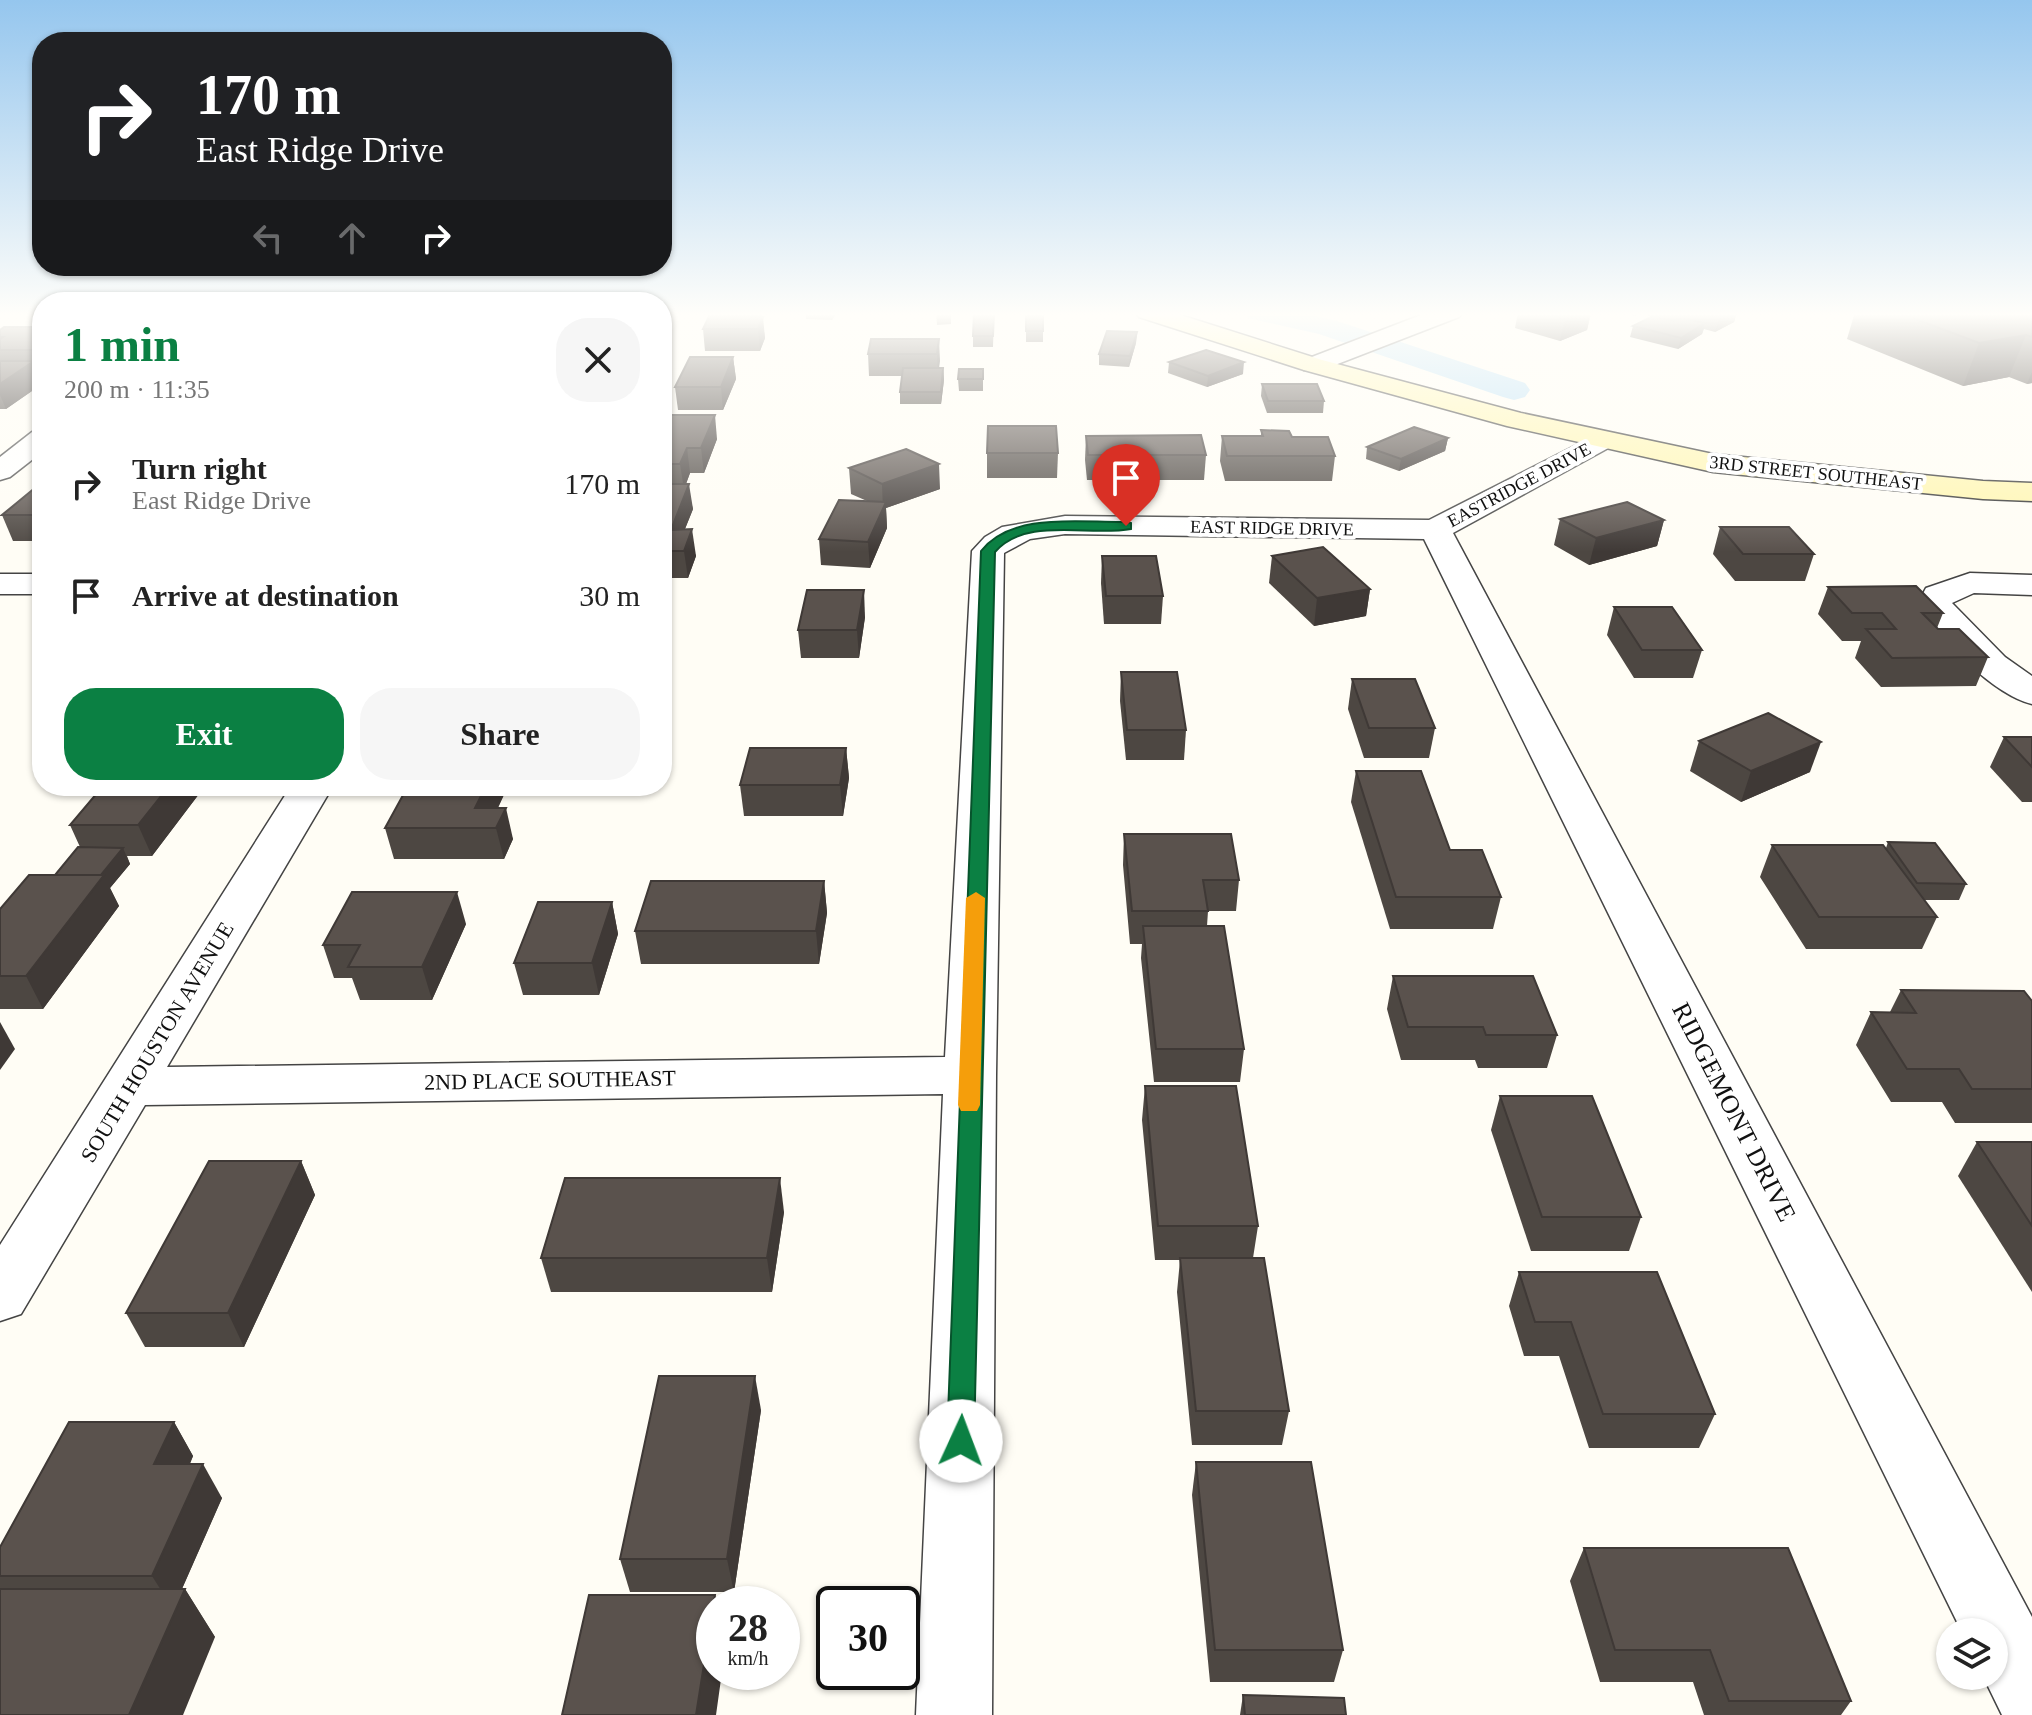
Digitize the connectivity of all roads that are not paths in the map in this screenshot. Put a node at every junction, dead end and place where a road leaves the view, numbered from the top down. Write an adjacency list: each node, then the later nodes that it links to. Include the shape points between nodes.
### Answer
1 (1417, 392): 2 (street, 3RD STREET SOUTHEAST)
2 (1602, 440): 5 (street, 3RD STREET SOUTHEAST, via 1713,463); 6 (street, EASTRIDGE DRIVE)
3 (32, 446): 4 (street)
4 (0, 471)
5 (2032, 492)
6 (1435, 530): 12 (street, EAST RIDGE DRIVE, via 1065,525 1027,528 999,539 988,551); 15 (street, RIDGEMONT DRIVE)
7 (0, 584): 8 (street)
8 (32, 584)
9 (2032, 585): 10 (street, via 1960,585 1938,595 1935,603 1992,665)
10 (2032, 693)
11 (306, 796): 13 (street, SOUTH HOUSTON AVENUE)
12 (970, 1075): 13 (street, 2ND PLACE SOUTHEAST); 16 (street)
13 (131, 1086): 14 (street, SOUTH HOUSTON AVENUE)
14 (0, 1296)
15 (2032, 1694)
16 (954, 1715)

